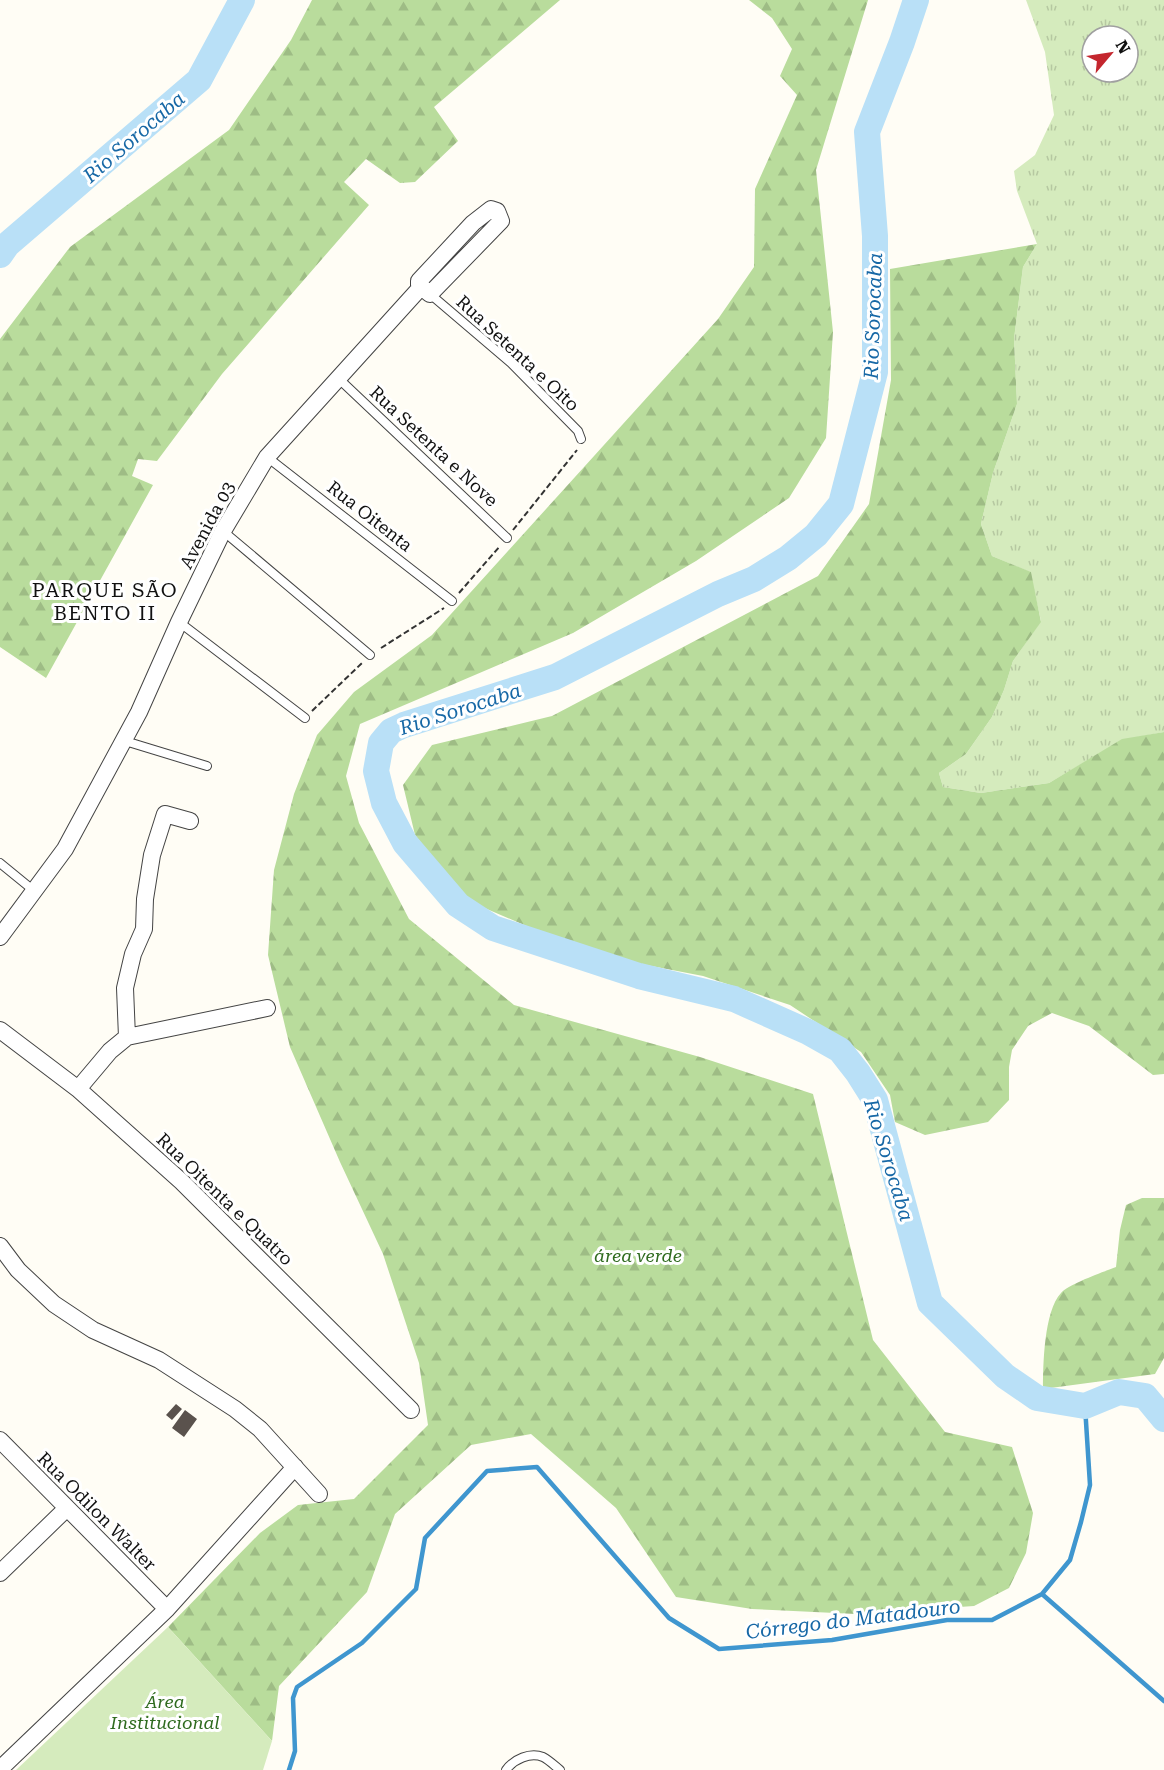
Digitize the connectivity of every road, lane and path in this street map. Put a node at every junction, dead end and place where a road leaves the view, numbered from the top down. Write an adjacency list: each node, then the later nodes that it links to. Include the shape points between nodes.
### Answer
1 (426, 290): 1 (street, via 501,221 497,211 487,210 419,281); 2 (street, Avenida 03); 3 (lane, Rua Setenta e Oito, via 511,363 578,431)
2 (338, 378): 4 (street, Avenida 03); 6 (lane, Rua Setenta e Nove)
3 (581, 439)
4 (267, 457): 5 (street, Avenida 03); 7 (lane, Rua Oitenta)
5 (223, 531): 8 (street, Avenida 03); 9 (lane)
6 (507, 538)
7 (452, 601)
8 (178, 622): 10 (lane); 11 (street, Avenida 03)
9 (370, 656)
10 (305, 718)
11 (124, 741): 12 (lane); 15 (street, Avenida 03, via 65,849)
12 (207, 766)
13 (190, 821): 19 (street, via 165,814 157,838 145,899 144,929 125,988)
14 (0, 863): 15 (lane)
15 (33, 890): 16 (street, Avenida 03)
16 (0, 937)
17 (267, 1008): 19 (street)
18 (0, 1030): 20 (street, Rua Oitenta e Quatro)
19 (127, 1038): 20 (street, via 110,1051)
20 (78, 1089): 22 (street, Rua Oitenta e Quatro, via 182,1182)
21 (0, 1246): 24 (street, via 18,1270 54,1304 93,1330 159,1360 235,1409)
22 (411, 1410)
23 (0, 1440): 26 (street, Rua Odilon Walter)
24 (295, 1467): 25 (street); 28 (street)
25 (318, 1494)
26 (67, 1508): 27 (street); 28 (street, Rua Odilon Walter)
27 (0, 1573)
28 (167, 1609): 29 (street)
29 (0, 1769)
30 (506, 1770): 31 (lane, via 525,1756 543,1757)
31 (560, 1770)

